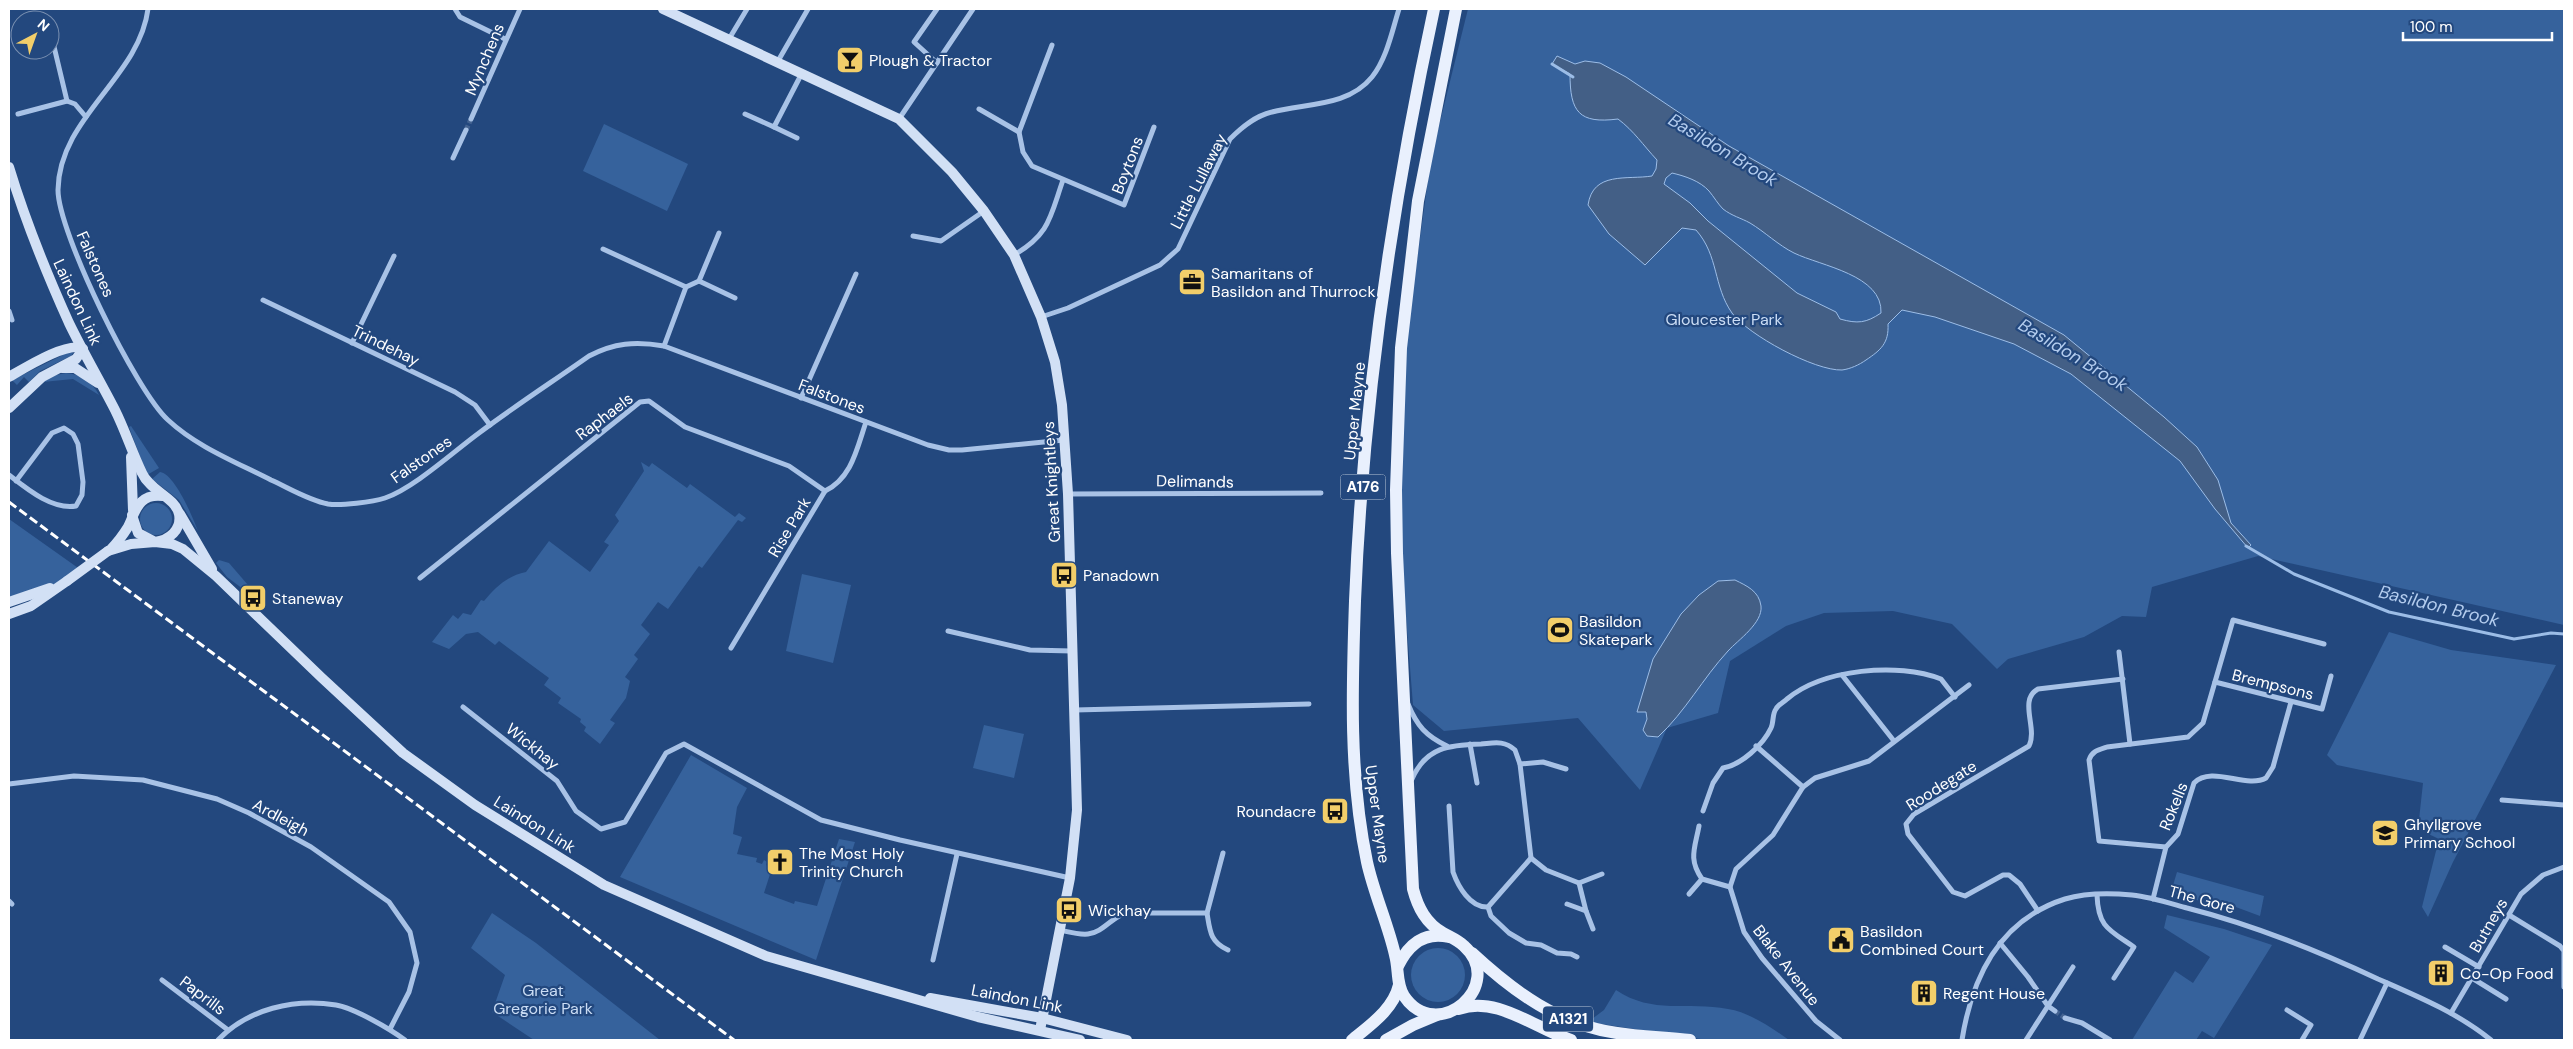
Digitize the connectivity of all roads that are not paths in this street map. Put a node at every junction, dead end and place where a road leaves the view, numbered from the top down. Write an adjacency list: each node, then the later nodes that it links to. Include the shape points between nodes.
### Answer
1 (148, 9): 23 (street, Falstones, via 134,52)
2 (455, 9): 13 (street, via 460,17)
3 (520, 9): 13 (street, Mynchens)
4 (663, 9): 12 (street, Great Knightleys)
5 (746, 9): 12 (street)
6 (808, 9): 16 (street)
7 (937, 9): 17 (street, via 914,42)
8 (973, 9): 17 (street)
9 (1398, 9): 46 (street, Little Lullaway, via 1386,49 1372,77 1342,98 1260,116 1230,139 1178,249 1160,265 1068,308)
10 (1434, 9): 139 (main road, Upper Mayne / A176, via 1404,157 1386,276 1366,441 1355,602 1352,733 1359,809 1370,878)
11 (1456, 9): 84 (main road, Upper Mayne / A176, via 1418,201 1401,348 1396,490)
12 (729, 38): 16 (street, Great Knightleys)
13 (505, 40): 24 (street, Mynchens)
14 (1052, 45): 29 (street)
15 (56, 60): 19 (street)
16 (778, 61): 18 (street, Great Knightleys)
17 (936, 63): 25 (street)
18 (802, 72): 25 (street, Great Knightleys); 26 (street)
19 (67, 102): 21 (street); 23 (street, via 75,104)
20 (979, 109): 29 (street)
21 (18, 114)
22 (745, 114): 26 (street)
23 (86, 117): 59 (street, Falstones, via 69,146 60,174 58,190 63,220 84,271 143,390 161,413 184,433 300,494 331,504 385,498 407,487)
24 (471, 119)
25 (899, 119): 34 (street, Great Knightleys, via 952,172)
26 (774, 127): 30 (street)
27 (1154, 127): 33 (street, Boytons, via 1124,205)
28 (466, 130): 31 (street)
29 (1019, 132): 33 (street, Boytons, via 1023,152 1032,166)
30 (797, 138)
31 (453, 158)
32 (9, 167): 48 (street, Laindon Link, via 46,271)
33 (1063, 180): 38 (street, via 1043,233)
34 (984, 210): 36 (street, via 941,241); 38 (street, Great Knightleys)
35 (719, 233): 41 (street)
36 (913, 236)
37 (602, 249): 42 (street)
38 (1014, 255): 46 (street, Great Knightleys)
39 (394, 256): 49 (street)
40 (856, 274): 56 (street)
41 (699, 281): 42 (street); 43 (street)
42 (686, 287): 50 (street)
43 (735, 298)
44 (263, 300): 49 (street, Trindehay)
45 (9, 312): 47 (street)
46 (1041, 317): 60 (street, Great Knightleys, via 1055,362)
47 (12, 320)
48 (70, 324): 51 (street, Laindon Link); 52 (street, via 71,340)
49 (352, 343): 59 (street, Trindehay, via 466,398)
50 (664, 346): 56 (street, Falstones); 59 (street, Falstones, via 645,342 606,347 588,356)
51 (83, 349): 52 (street, via 75,346); 53 (street, via 76,359); 55 (street, Laindon Link)
52 (60, 351): 54 (street)
53 (51, 371): 55 (street, via 75,368 89,375); 57 (street)
54 (9, 376)
55 (106, 392): 61 (street, Laindon Link)
56 (801, 398): 58 (street, Falstones)
57 (9, 408)
58 (866, 422): 60 (street, Falstones, via 949,450); 64 (street, Rise Park, via 850,468 834,487)
59 (490, 425)
60 (1065, 440): 66 (street, Great Knightleys)
61 (130, 446): 67 (street, Laindon Link, via 145,479); 69 (street, Laindon Link)
62 (9, 475): 63 (street)
63 (16, 481): 63 (street, via 58,506 76,506 82,495 83,482 78,444 73,434 64,428 52,433)
64 (825, 491): 73 (street, Raphaels, via 789,466 704,436 685,427 649,401 640,402); 81 (street, Rise Park)
65 (1321, 493): 66 (street, Delimands)
66 (1068, 494): 82 (street, Great Knightleys)
67 (164, 496): 68 (street); 69 (street, via 145,499)
68 (177, 508): 70 (street, via 179,522 174,533 163,541); 72 (street, Laindon Link)
69 (133, 513): 70 (street, via 138,533); 71 (street, via 121,538)
70 (155, 542): 71 (street, via 131,544); 72 (street, Laindon Link, via 178,546)
71 (108, 551): 74 (street, bridge)
72 (216, 576): 148 (street, Laindon Link, via 403,753 475,804 596,880 766,956)
73 (420, 578)
74 (67, 581): 75 (street); 76 (street)
75 (9, 602)
76 (31, 606): 77 (street); 78 (street)
77 (9, 614)
78 (9, 619)
79 (948, 631): 82 (street, via 1030,650)
80 (2324, 644): 88 (street, Brempsons, via 2233,620)
81 (731, 648)
82 (1072, 651): 94 (street, Great Knightleys)
83 (2119, 652): 87 (street)
84 (1403, 672): 98 (street, via 1414,720 1426,735); 105 (main road, Upper Mayne / A176)
85 (1842, 675): 90 (street, via 1911,671 1941,679); 95 (street); 99 (street, via 1798,690 1776,709 1771,727)
86 (2331, 676): 91 (street, Brempsons, via 2322,709)
87 (2123, 678): 97 (street); 127 (street, Roodegate, via 2034,691 2028,701 2033,734 2029,746 1914,814 1906,824 1908,834 1953,892 1964,896 2009,875 2020,884)
88 (2215, 682): 91 (street, Brempsons); 97 (street, Brempsons, via 2203,723 2193,734)
89 (1969, 686): 90 (street)
90 (1955, 697): 95 (street)
91 (2291, 702): 111 (street, Rokells, via 2273,767 2266,778 2257,781 2206,777 2197,780 2178,834)
92 (1309, 704): 94 (street)
93 (464, 707): 113 (street, Wickhay, via 557,781 576,811 601,829 625,822 666,753 684,744 821,820)
94 (1075, 710): 117 (street, Great Knightleys, via 1078,810)
95 (1894, 741): 104 (street, via 1869,761 1815,778)
96 (1470, 744): 98 (street); 100 (street, via 1505,743 1514,750); 102 (street)
97 (2130, 744): 111 (street, Brempsons, via 2097,750 2088,760 2099,840)
98 (1447, 746): 105 (street, via 1428,757 1416,770)
99 (1756, 746): 104 (street); 109 (street, via 1733,766 1722,768)
100 (1520, 764): 101 (street, via 1543,762); 114 (street)
101 (1566, 769)
102 (1477, 783)
103 (9, 784): 158 (street, Ardleigh, via 74,776 143,780 218,799 311,847 389,902 410,932 417,963 409,992)
104 (1803, 787): 120 (street, via 1773,836 1736,869)
105 (1409, 797): 132 (main road, Upper Mayne / A176, via 1416,902 1434,927)
106 (2502, 800): 107 (street)
107 (2564, 805)
108 (1449, 806): 125 (street, via 1456,882 1473,902 1480,907)
109 (1703, 811)
110 (1699, 826): 118 (street, via 1692,861)
111 (2166, 847): 123 (street, Rokells)
112 (1223, 853): 128 (street)
113 (957, 854): 117 (street, Wickhay); 138 (street)
114 (1531, 858): 119 (street, via 1546,870); 125 (street)
115 (2564, 868): 129 (street, Butneys, via 2543,875 2532,883 2521,894)
116 (1602, 874): 119 (street)
117 (1070, 878): 131 (street, Great Knightleys)
118 (1702, 879): 120 (street); 121 (street)
119 (1579, 882): 126 (street)
120 (1730, 887): 171 (street, Blake Avenue, via 1744,932 1762,958 1810,1016)
121 (1689, 894)
122 (2097, 895): 123 (street, The Gore, via 2133,895); 127 (street, The Gore, via 2066,899); 142 (street, via 2098,914 2104,926 2134,947)
123 (2153, 899): 145 (street, The Gore, via 2245,924)
124 (1567, 904): 126 (street)
125 (1488, 907): 137 (street, via 1491,916 1526,943)
126 (1586, 911): 130 (street)
127 (2038, 911): 133 (street, The Gore)
128 (1207, 913): 131 (street, via 1127,913 1089,934); 136 (street, via 1212,939)
129 (2509, 915): 140 (street, Butneys); 147 (street, via 2560,946 2564,952)
130 (1593, 929)
131 (1059, 930): 156 (street, Great Knightleys)
132 (1452, 938): 135 (main road, Upper Mayne / A176); 139 (main road, Upper Mayne / A176, via 1427,936 1415,942)
133 (2000, 943): 150 (street); 172 (street, The Gore, via 1972,992)
134 (2445, 947): 140 (street)
135 (1467, 948): 151 (main road, via 1476,965 1476,983 1472,994); 161 (main road, A1321, via 1508,985 1541,1007 1573,1022)
136 (1228, 950)
137 (1577, 957)
138 (933, 960)
139 (1398, 966): 146 (main road, Upper Mayne / A176)
140 (2479, 966): 143 (street, Butneys)
141 (2073, 967): 150 (street)
142 (2114, 978)
143 (2472, 978): 149 (street); 154 (street, Butneys)
144 (162, 980): 159 (street, Paprills)
145 (2387, 983): 154 (street, The Gore); 176 (street)
146 (1399, 985): 155 (main road, via 1406,1000 1417,1009); 166 (main road, A176, via 1396,996 1384,1013)
147 (2564, 987)
148 (900, 994): 156 (street, Laindon Link); 160 (street, Laindon Link, via 978,1017)
149 (2506, 999)
150 (2048, 1006): 153 (street); 173 (street)
151 (1454, 1010): 155 (main road); 168 (main road, A1321, via 1489,1006)
152 (2287, 1010): 175 (street, via 2311,1026)
153 (2054, 1011)
154 (2450, 1013): 177 (street, The Gore)
155 (1439, 1014): 167 (main road)
156 (1042, 1018): 160 (street, Great Knightleys); 165 (street, Laindon Link)
157 (2065, 1018): 174 (street, via 2082,1023)
158 (390, 1029): 159 (street, via 338,1005 295,1003 264,1010); 163 (street)
159 (228, 1030): 162 (street)
160 (1040, 1030): 164 (street, Laindon Link)
161 (1616, 1033): 169 (street); 170 (main road, A1321)
162 (218, 1040)
163 (405, 1040)
164 (1080, 1040)
165 (1127, 1040)
166 (1352, 1040)
167 (1386, 1040)
168 (1571, 1040)
169 (1642, 1040)
170 (1690, 1040)
171 (1840, 1040)
172 (1962, 1040)
173 (2026, 1040)
174 (2110, 1040)
175 (2302, 1040)
176 (2360, 1040)
177 (2491, 1040)

